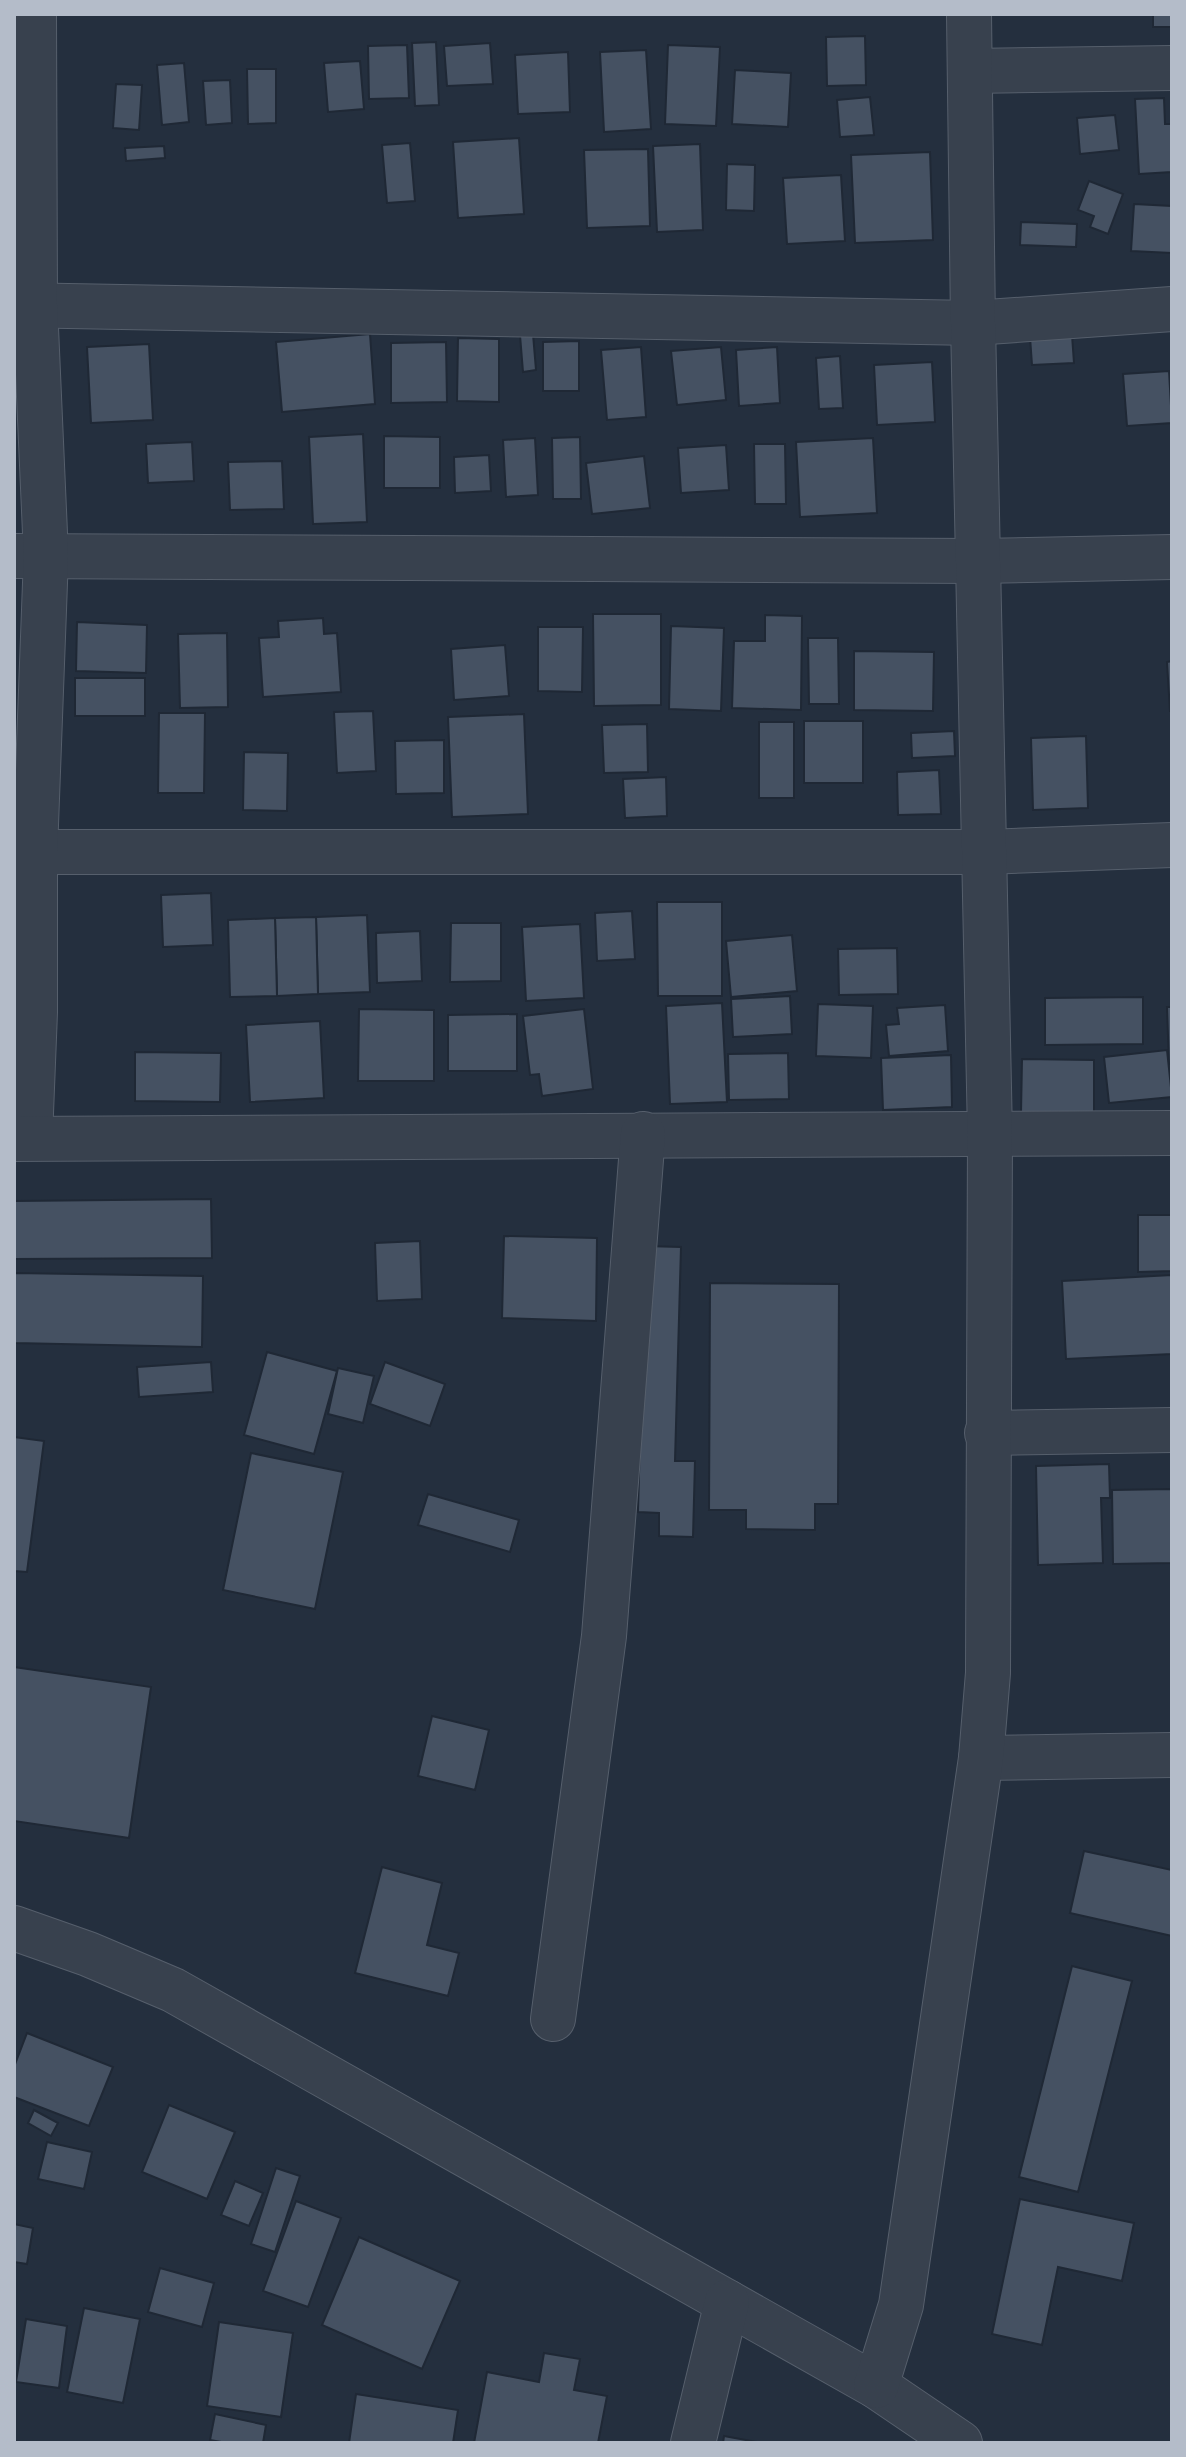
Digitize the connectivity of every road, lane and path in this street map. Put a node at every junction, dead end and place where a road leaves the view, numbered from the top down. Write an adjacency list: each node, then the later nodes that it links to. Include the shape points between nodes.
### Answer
1 (34, 14): 5 (street)
2 (969, 14): 4 (street)
3 (1172, 68): 4 (street)
4 (970, 71): 7 (street)
5 (24, 305): 7 (street); 8 (street)
6 (1172, 309): 7 (street)
7 (973, 323): 10 (street)
8 (30, 556): 10 (street); 12 (street)
9 (1172, 557): 10 (street)
10 (978, 561): 13 (street)
11 (1172, 845): 13 (street)
12 (25, 852): 13 (street); 17 (street, via 35,1012)
13 (985, 852): 16 (street)
14 (1172, 1133): 16 (street)
15 (643, 1134): 16 (street); 17 (street); 23 (street, via 604,1636)
16 (990, 1135): 19 (street)
17 (22, 1139)
18 (1172, 1430): 19 (street)
19 (987, 1433): 21 (street, via 988,1673)
20 (1172, 1755): 21 (street)
21 (981, 1758): 25 (street, via 901,2305)
22 (14, 1928): 24 (street, via 173,1990)
23 (553, 2019)
24 (727, 2302): 25 (street); 26 (street)
25 (876, 2386): 27 (street)
26 (693, 2443)
27 (960, 2443)

